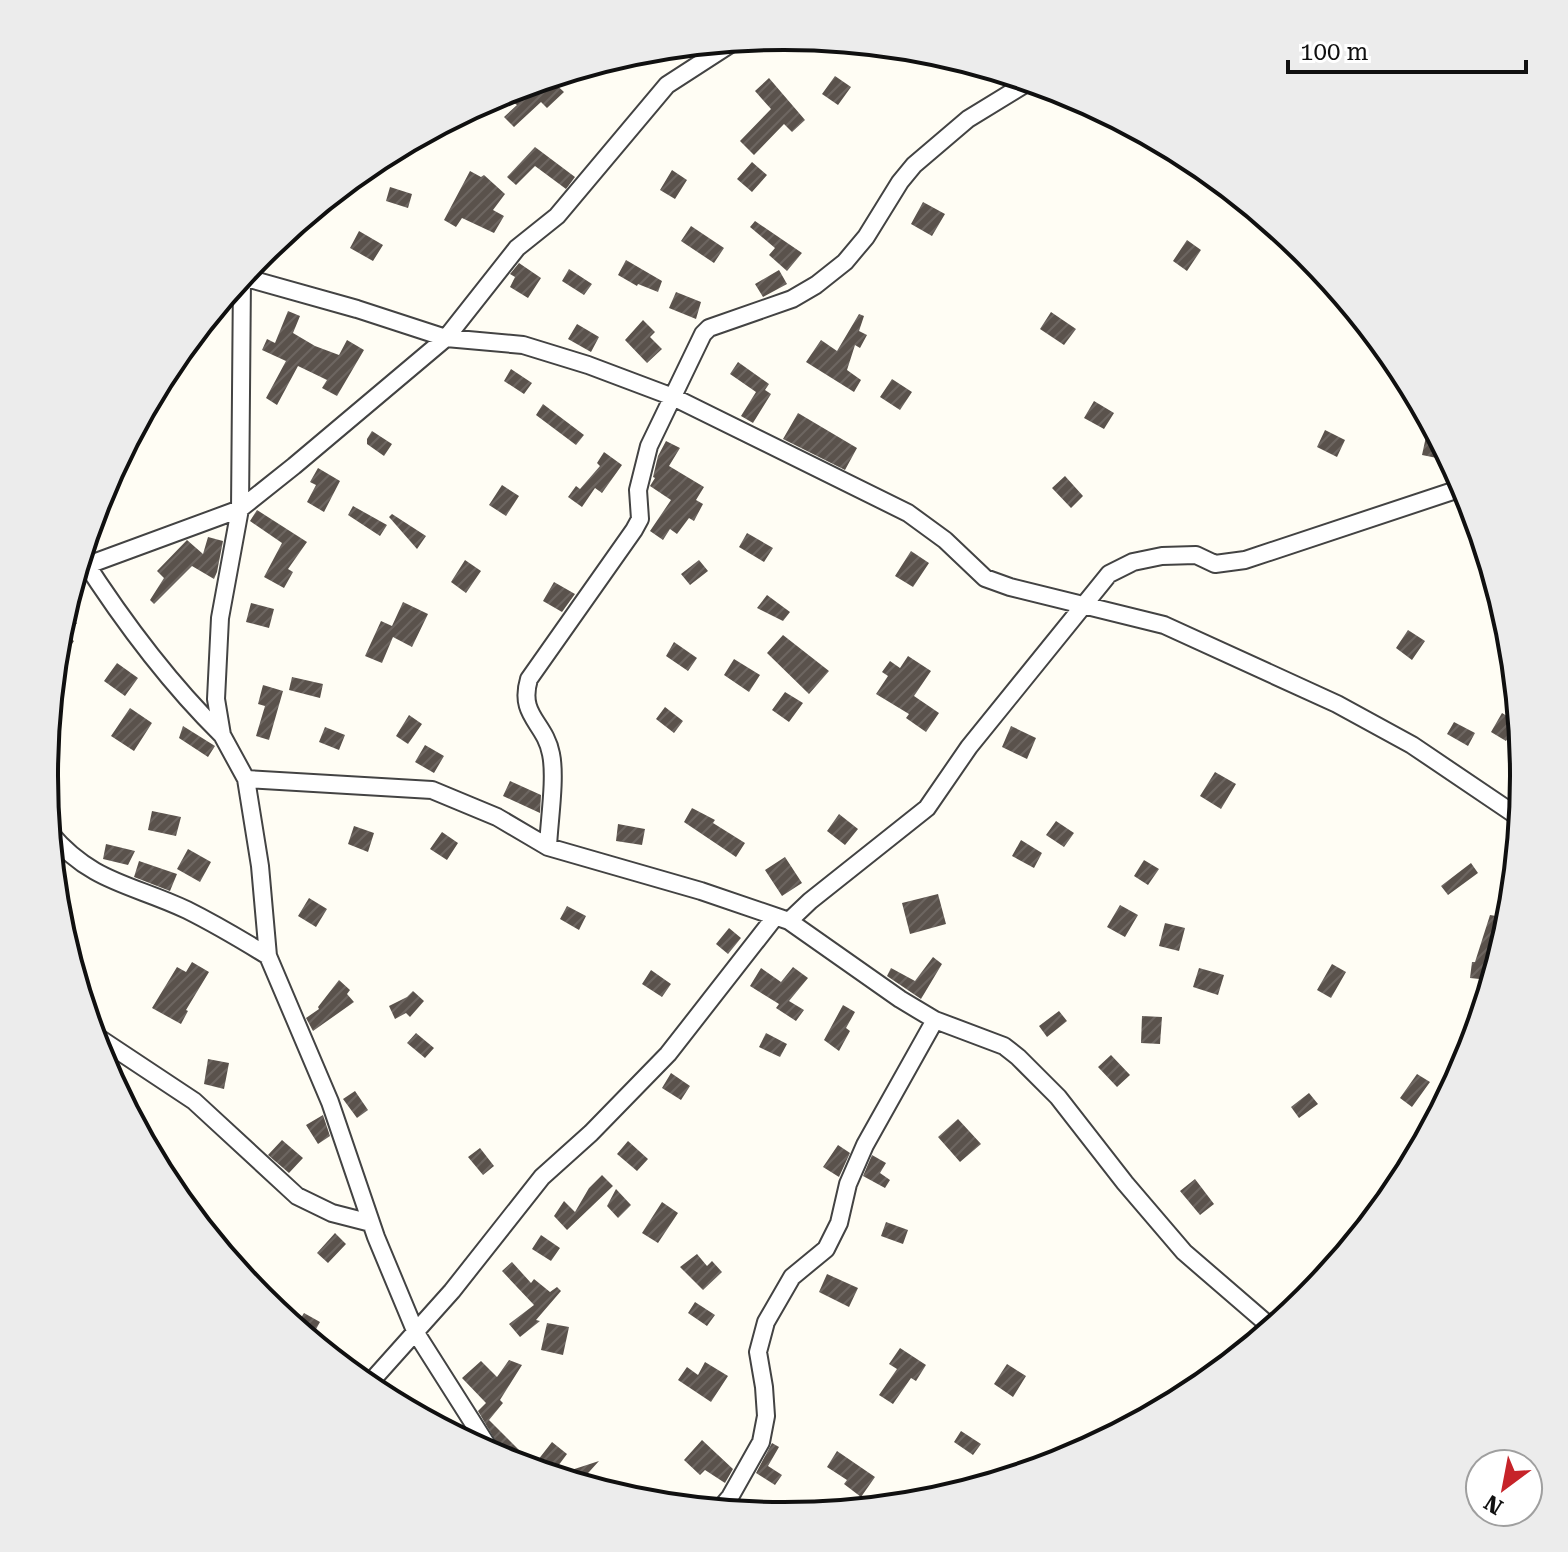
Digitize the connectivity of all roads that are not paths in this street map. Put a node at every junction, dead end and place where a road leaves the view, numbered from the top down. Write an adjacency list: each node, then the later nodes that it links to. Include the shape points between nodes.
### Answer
1 (715, 54): 5 (street, via 667,85 557,216 517,248)
2 (1017, 89): 6 (street, via 968,119 914,165 866,237 816,285 792,299 709,328)
3 (255, 280): 5 (street)
4 (242, 293): 8 (street)
5 (446, 338): 6 (street, via 523,345); 8 (street)
6 (673, 397): 11 (street, via 908,513 985,578); 16 (street, via 649,446 638,490 640,519 526,688 524,698 551,753)
7 (1452, 491): 11 (street, via 1245,560 1215,564 1196,555 1133,562 1109,574)
8 (240, 509): 9 (street); 12 (street, via 220,618 216,699)
9 (91, 561)
10 (88, 572): 12 (street, via 191,705)
11 (1083, 603): 14 (street, via 1164,625 1337,704 1412,745); 17 (street, via 927,808)
12 (222, 735): 13 (street)
13 (246, 779): 16 (street, via 432,790 497,817); 18 (street)
14 (1509, 810)
15 (62, 846): 18 (street, via 96,874 188,910)
16 (548, 847): 17 (street)
17 (782, 919): 19 (street); 23 (street, via 668,1054 542,1177)
18 (268, 956): 21 (street, via 330,1102)
19 (935, 1020): 22 (street, via 1004,1046 1018,1057 1058,1097 1184,1252); 26 (street, via 865,1145 826,1249 792,1277 766,1322 758,1352 766,1416 761,1442)
20 (110, 1045): 21 (street, via 194,1101 297,1196)
21 (371, 1223): 23 (street)
22 (1264, 1321)
23 (416, 1333): 24 (street); 25 (street)
24 (376, 1376)
25 (481, 1435)
26 (728, 1499)

